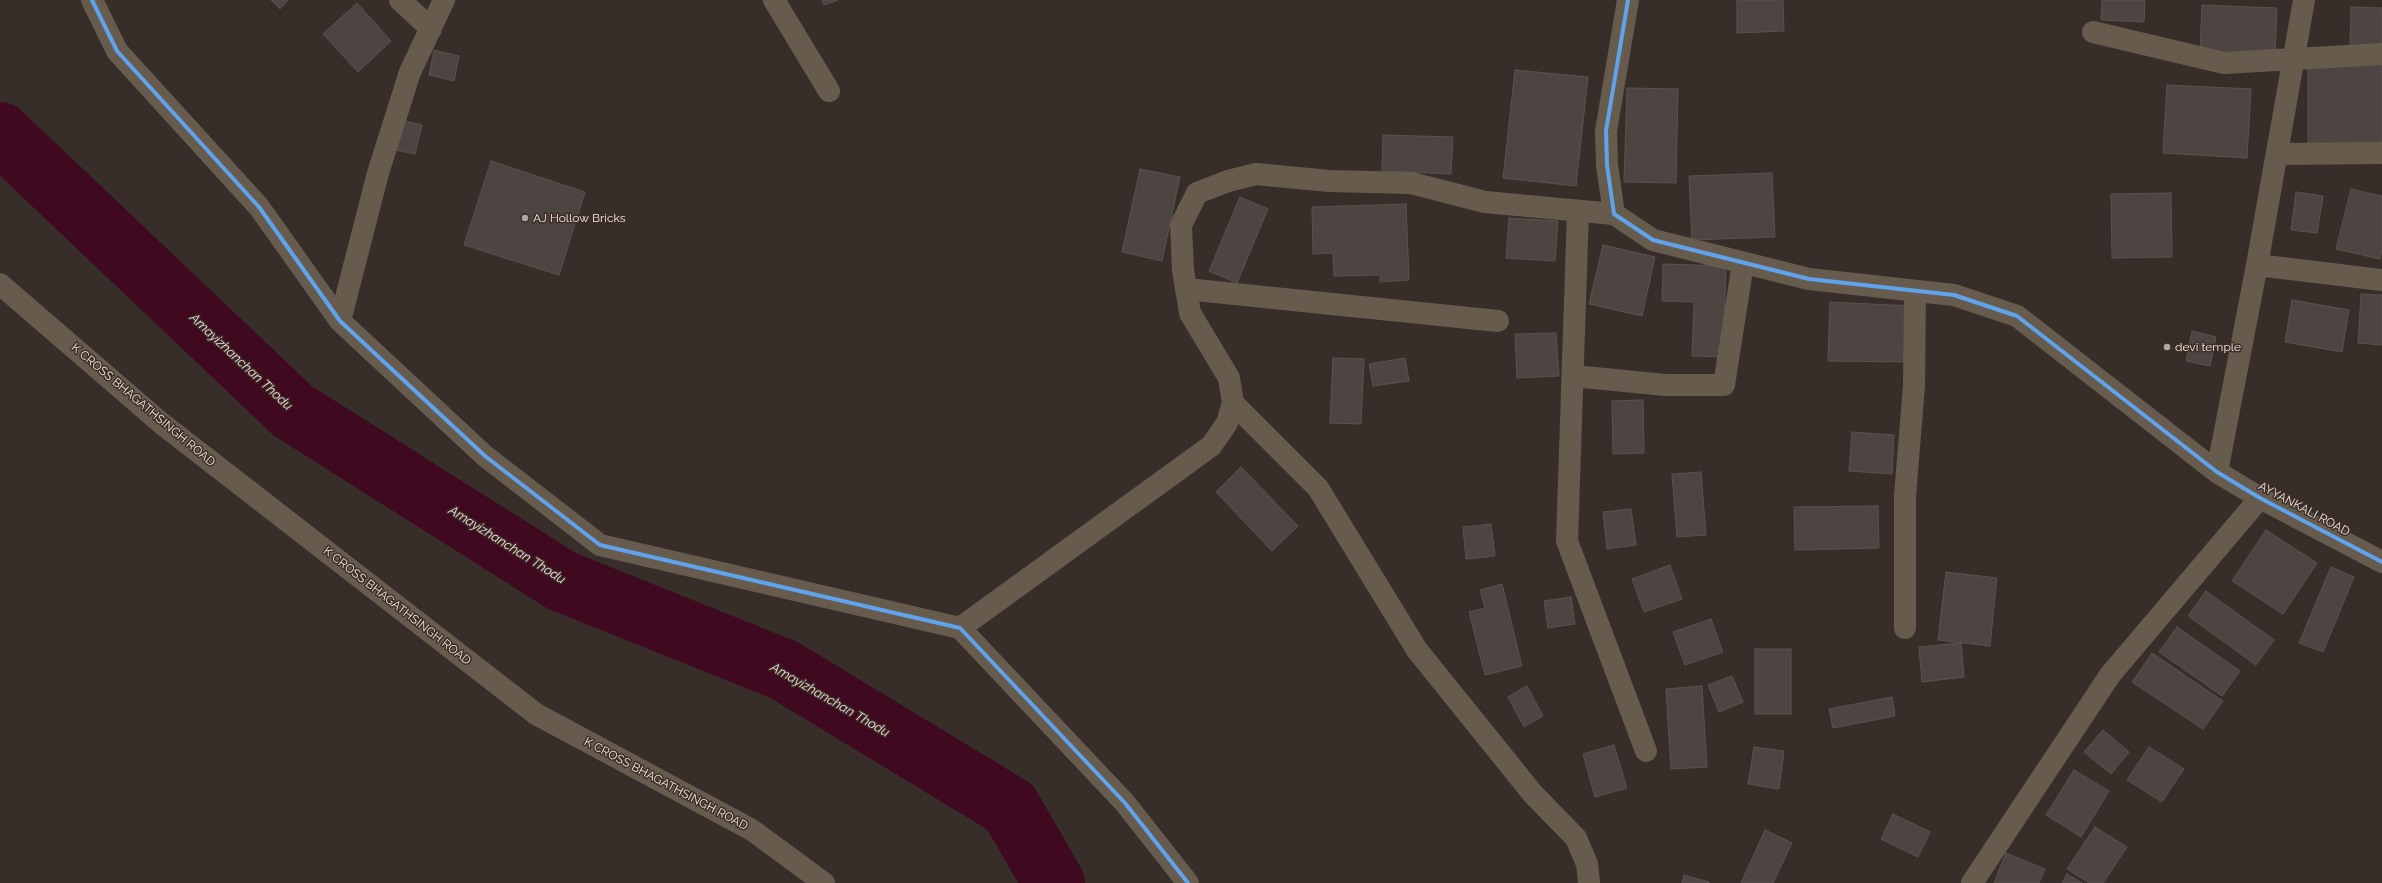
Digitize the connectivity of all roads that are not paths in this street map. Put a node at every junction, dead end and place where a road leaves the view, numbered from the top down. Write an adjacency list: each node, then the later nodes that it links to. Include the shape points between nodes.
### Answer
1 (92, 0): 22 (street, via 117,51 259,207)
2 (400, 0): 7 (street)
3 (444, 0): 7 (street)
4 (774, 0): 11 (street)
5 (1628, 0): 15 (street, via 1606,131 1607,165)
6 (2304, 0): 10 (street)
7 (431, 29): 22 (street, via 410,72 378,173)
8 (2093, 32): 10 (street, via 2224,63)
9 (2382, 54): 10 (street)
10 (2293, 60): 13 (street)
11 (829, 91)
12 (2382, 153): 13 (street)
13 (2277, 154): 17 (street)
14 (1578, 211): 15 (street); 20 (street, via 1485,202 1412,184 1329,181 1256,174 1197,193 1181,225); 24 (street)
15 (1614, 214): 16 (street, AYYANKALI ROAD, via 1653,240)
16 (1743, 263): 21 (street, AYYANKALI ROAD, via 1809,279); 24 (street, via 1724,385 1665,385)
17 (2258, 265): 18 (street); 26 (street, via 2231,392)
18 (2382, 280)
19 (0, 284): 32 (street, K CROSS BHAGATHSINGH ROAD, via 161,423 536,714 752,830)
20 (1186, 289): 23 (street); 25 (street, via 1190,313 1229,378)
21 (1915, 291): 26 (street, AYYANKALI ROAD, via 1954,295 2017,316); 30 (street, via 1914,386 1905,496)
22 (340, 321): 29 (street, via 485,456 600,545)
23 (1498, 321)
24 (1574, 376): 31 (street, via 1567,541)
25 (1233, 402): 29 (street, via 1227,423 1210,446); 34 (street, via 1318,488 1417,650 1533,794 1576,838 1587,864)
26 (2218, 472): 27 (street, AYYANKALI ROAD)
27 (2260, 498): 28 (street, AYYANKALI ROAD); 35 (street, via 2110,676)
28 (2382, 562)
29 (960, 628): 33 (street, via 1125,803)
30 (1905, 628)
31 (1646, 751)
32 (824, 883)
33 (1188, 883)
34 (1589, 883)
35 (1972, 883)

